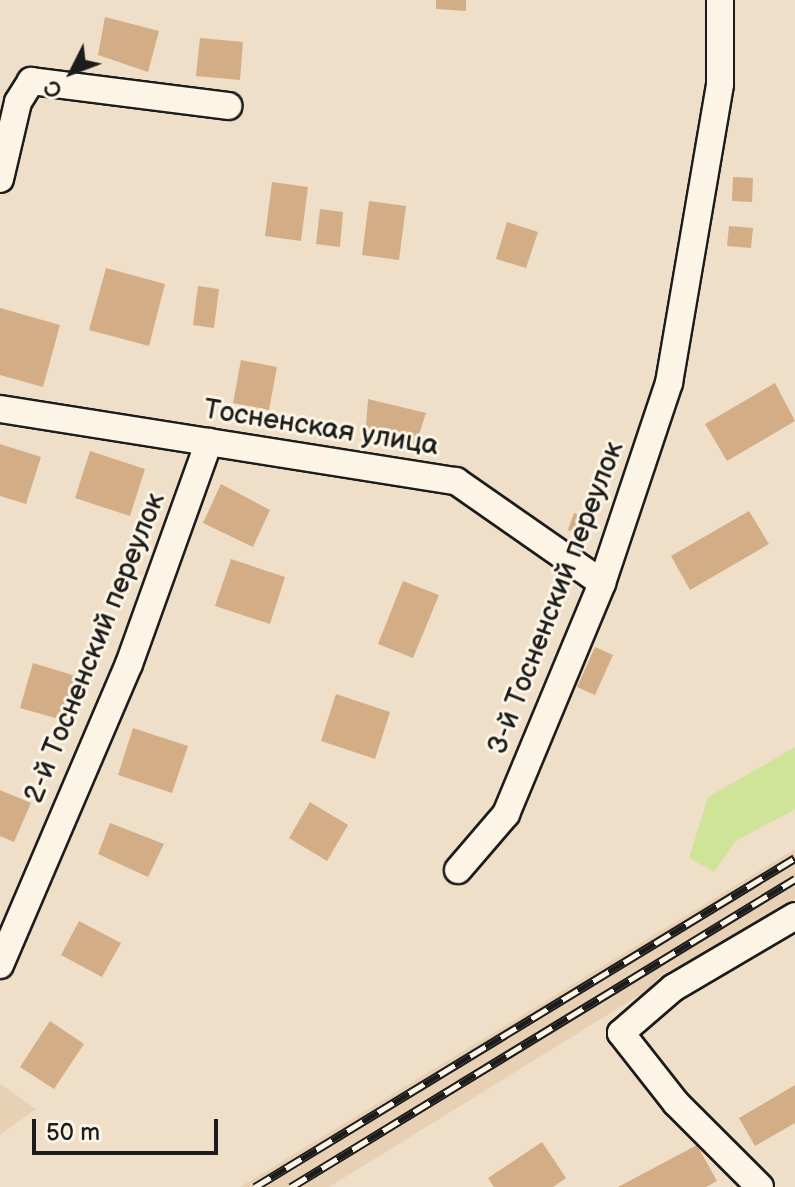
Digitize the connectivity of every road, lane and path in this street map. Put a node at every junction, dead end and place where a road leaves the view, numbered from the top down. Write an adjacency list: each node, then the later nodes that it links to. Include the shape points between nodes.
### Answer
1 (720, 0): 6 (street, 3-й Тосненский переулок, via 720,84 687,302 664,397)
2 (228, 106): 3 (street, via 31,81 18,102)
3 (0, 179)
4 (0, 409): 5 (street, Тосненская улица)
5 (209, 442): 6 (street, Тосненская улица, via 456,481); 9 (street, 2-й Тосненский переулок, via 129,664)
6 (602, 583): 7 (street, 3-й Тосненский переулок, via 506,814)
7 (458, 870)
8 (795, 916): 10 (street, via 673,988 621,1033 676,1103)
9 (0, 965)
10 (760, 1187)

